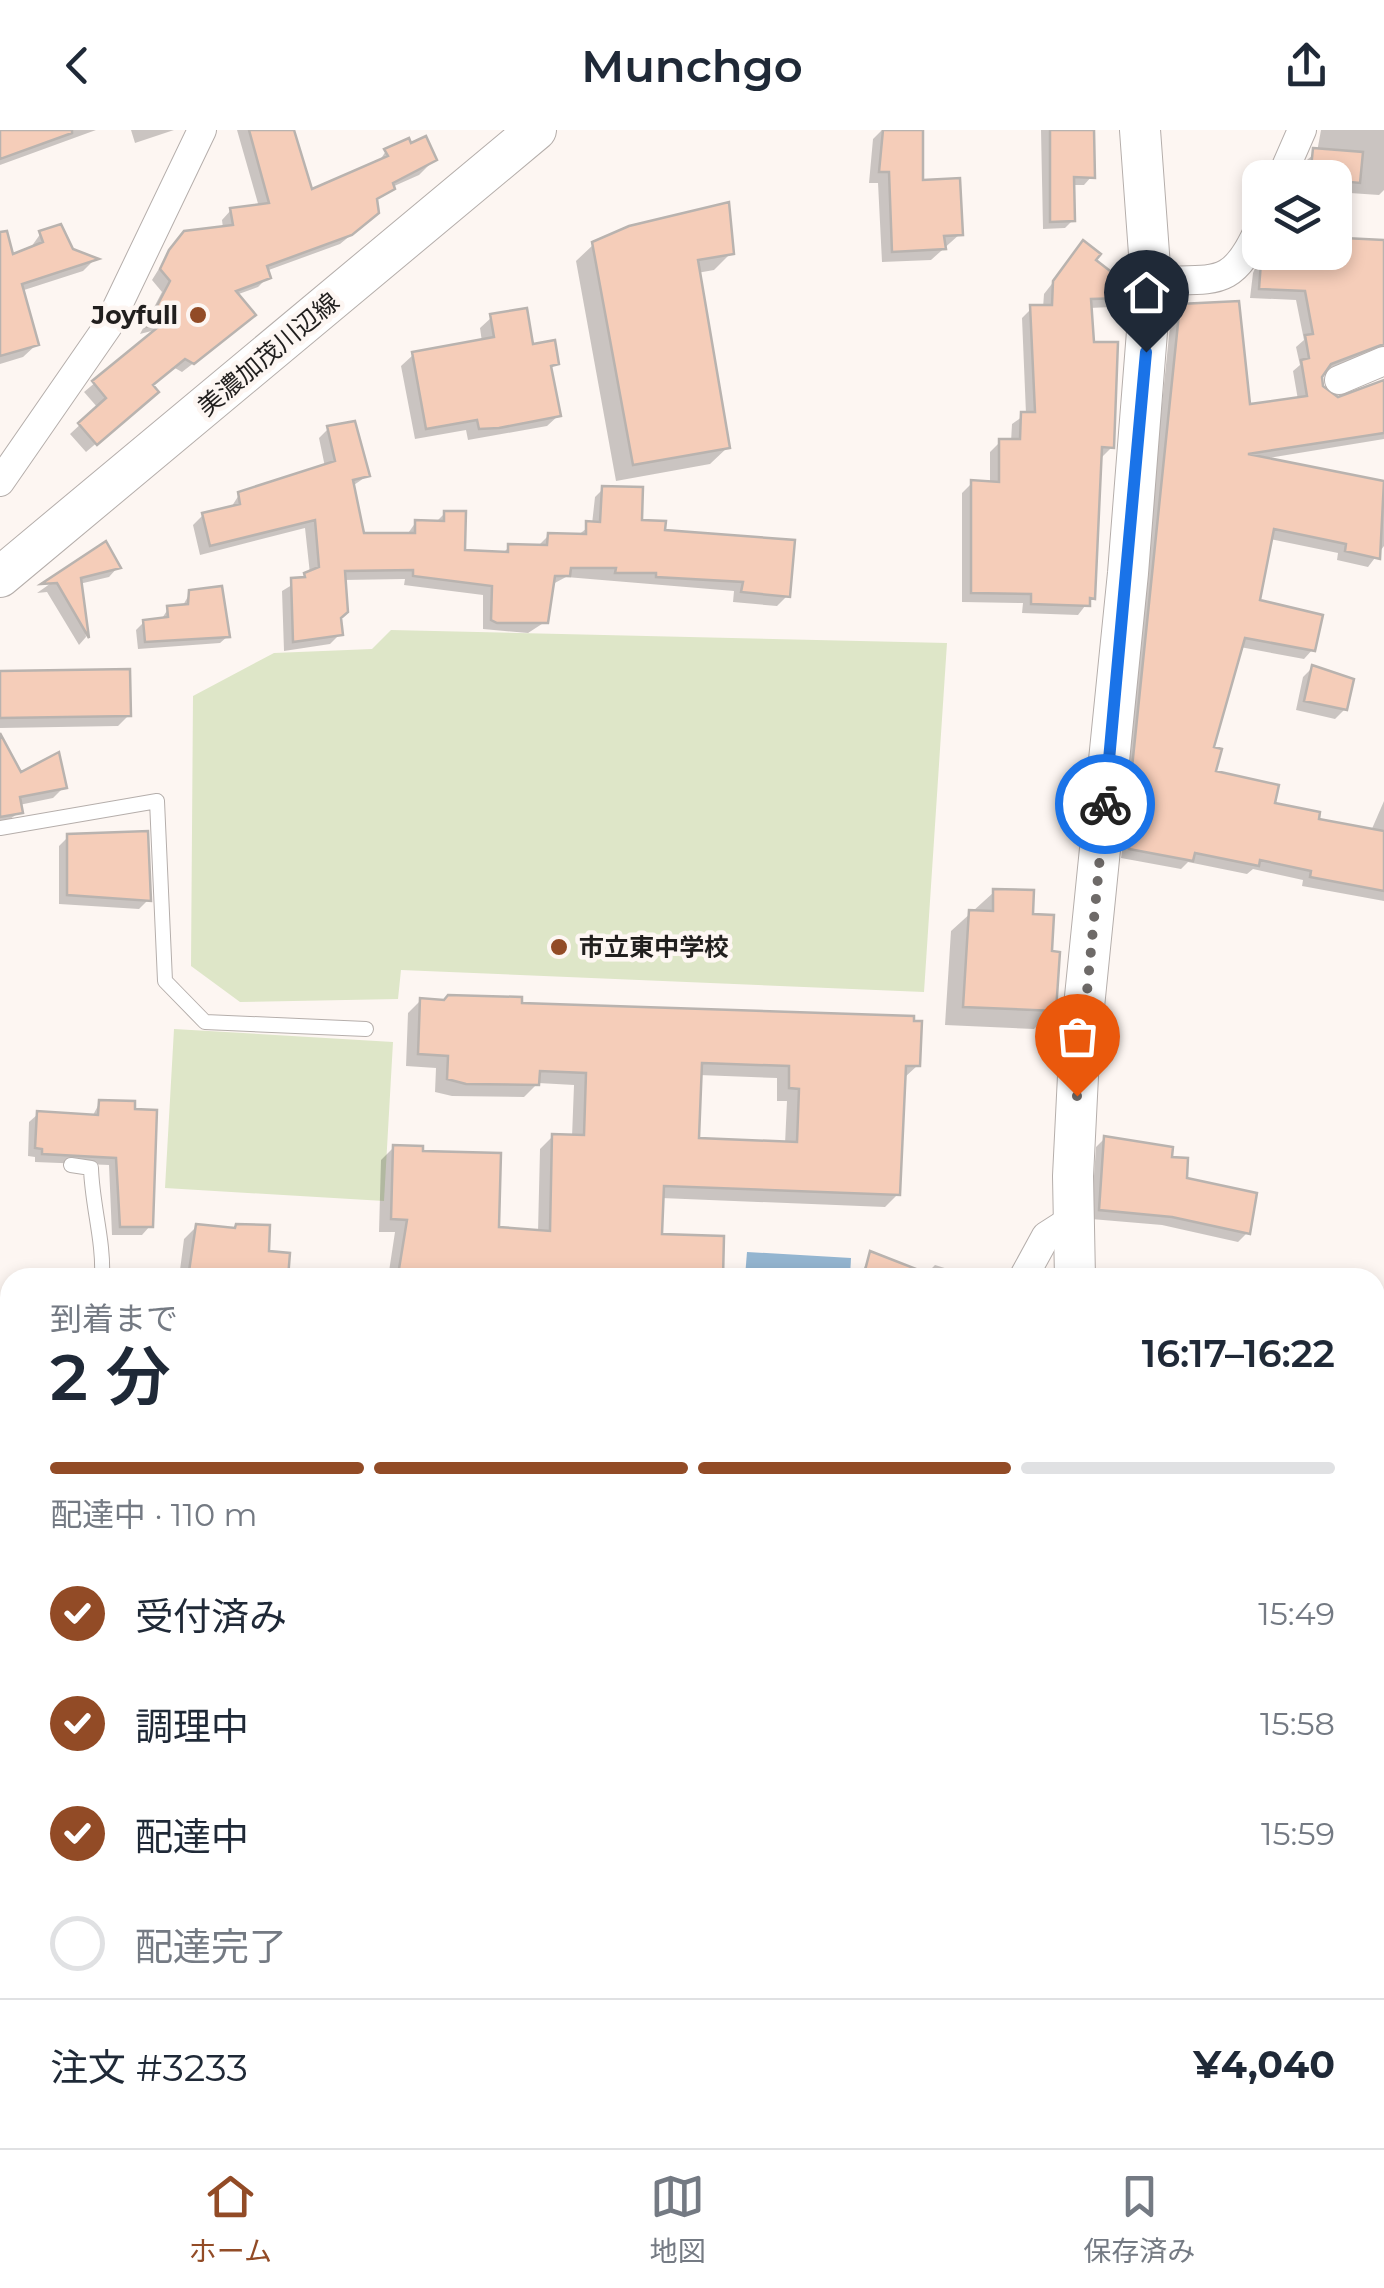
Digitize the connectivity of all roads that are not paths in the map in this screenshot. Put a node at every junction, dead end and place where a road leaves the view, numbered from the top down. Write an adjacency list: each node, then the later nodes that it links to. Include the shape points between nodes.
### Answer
1 (202, 130): 10 (street, via 108,326)
2 (536, 130): 11 (street, 美濃加茂川辺線)
3 (1140, 130): 7 (street)
4 (1302, 130): 5 (street)
5 (1289, 160)
6 (1242, 263): 7 (street, via 1225,278)
7 (1151, 281): 15 (street, via 1079,1056)
8 (1384, 362): 9 (street)
9 (1338, 380)
10 (0, 482)
11 (0, 577)
12 (0, 828): 13 (lane, via 157,801 165,981 205,1022)
13 (366, 1029)
14 (71, 1165): 16 (lane, via 91,1168)
15 (1074, 1218): 17 (street, via 1046,1236); 18 (street)
16 (102, 1268)
17 (1028, 1268)
18 (1075, 1268)

